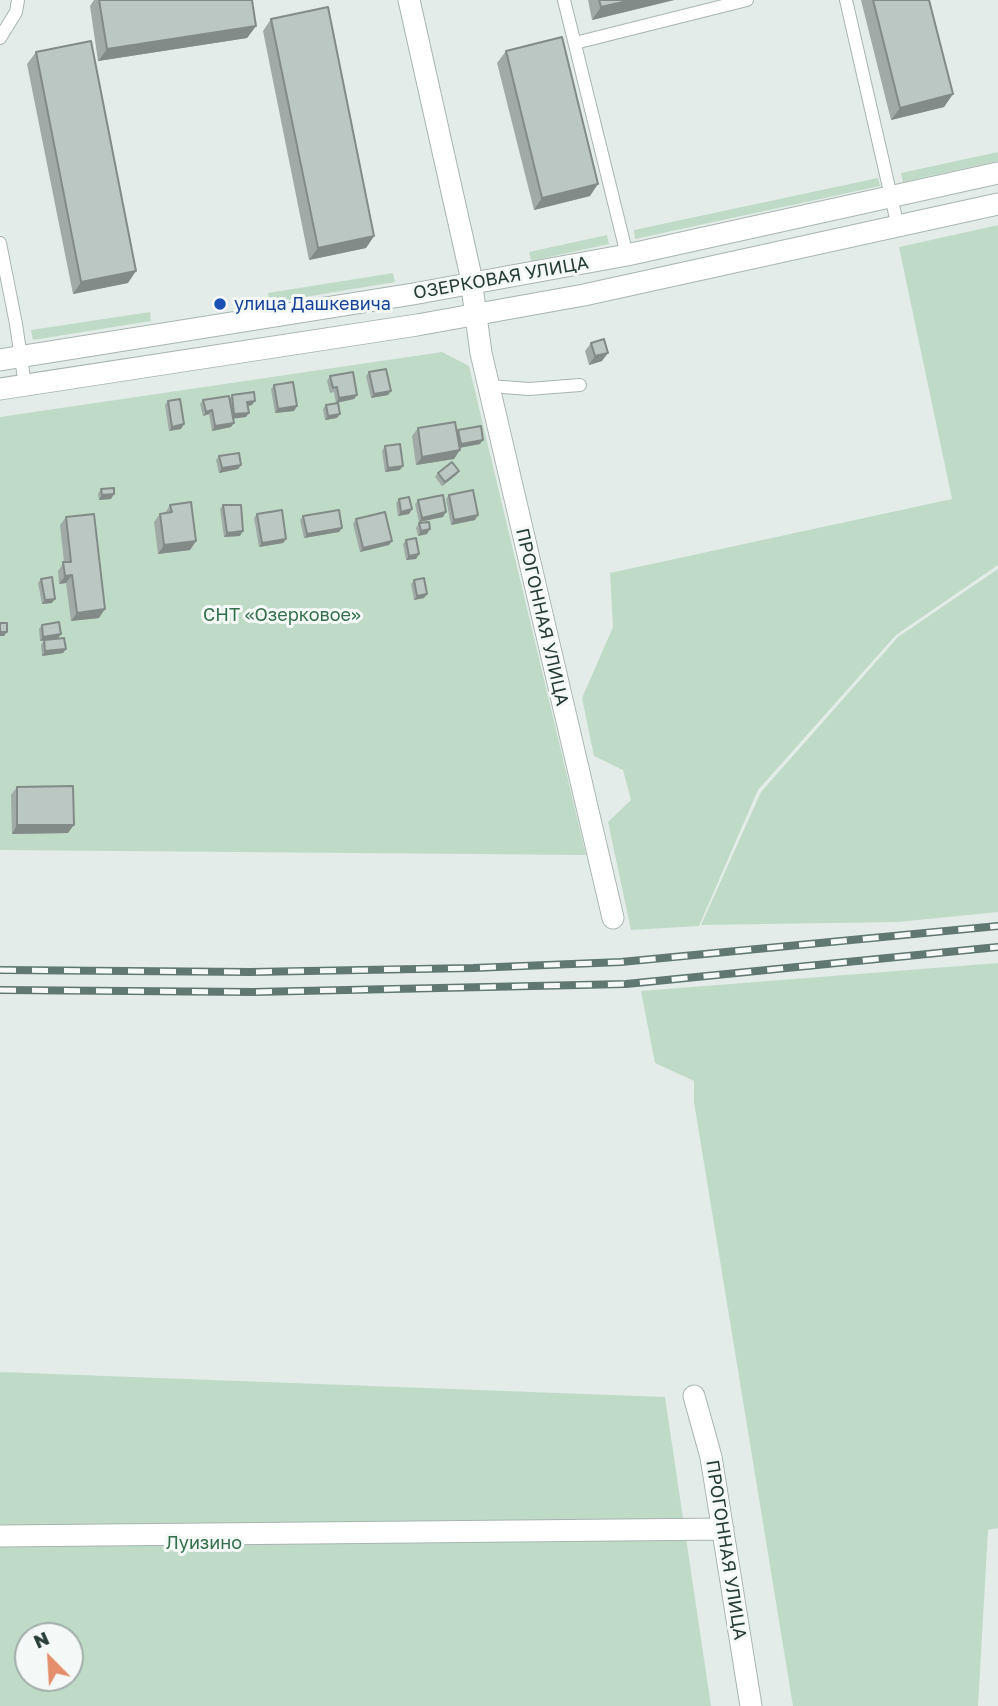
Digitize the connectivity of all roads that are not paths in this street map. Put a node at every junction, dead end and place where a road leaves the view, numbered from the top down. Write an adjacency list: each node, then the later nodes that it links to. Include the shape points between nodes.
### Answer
1 (18, 0): 6 (lane)
2 (409, 0): 14 (street)
3 (564, 0): 7 (lane)
4 (747, 0): 7 (lane)
5 (846, 0): 9 (lane)
6 (0, 38)
7 (575, 43): 13 (lane)
8 (998, 173): 9 (street, ОЗЕРКОВАЯ УЛИЦА)
9 (891, 195): 11 (lane); 13 (street, ОЗЕРКОВАЯ УЛИЦА)
10 (998, 204): 11 (street, ОЗЕРКОВАЯ УЛИЦА)
11 (898, 227): 15 (street, ОЗЕРКОВАЯ УЛИЦА)
12 (0, 243): 16 (lane)
13 (627, 255): 14 (street, ОЗЕРКОВАЯ УЛИЦА)
14 (472, 284): 15 (street); 16 (street, ОЗЕРКОВАЯ УЛИЦА)
15 (476, 314): 17 (street, ОЗЕРКОВАЯ УЛИЦА); 19 (street, ПРОГОННАЯ УЛИЦА)
16 (11, 358): 17 (lane)
17 (25, 385): 20 (street, ОЗЕРКОВАЯ УЛИЦА)
18 (580, 385): 19 (lane)
19 (489, 386): 21 (street, ПРОГОННАЯ УЛИЦА)
20 (0, 389)
21 (612, 918)
22 (694, 1396): 23 (street, ПРОГОННАЯ УЛИЦА, via 711,1457)
23 (723, 1529): 24 (street); 25 (street, ПРОГОННАЯ УЛИЦА)
24 (0, 1536)
25 (751, 1706)

